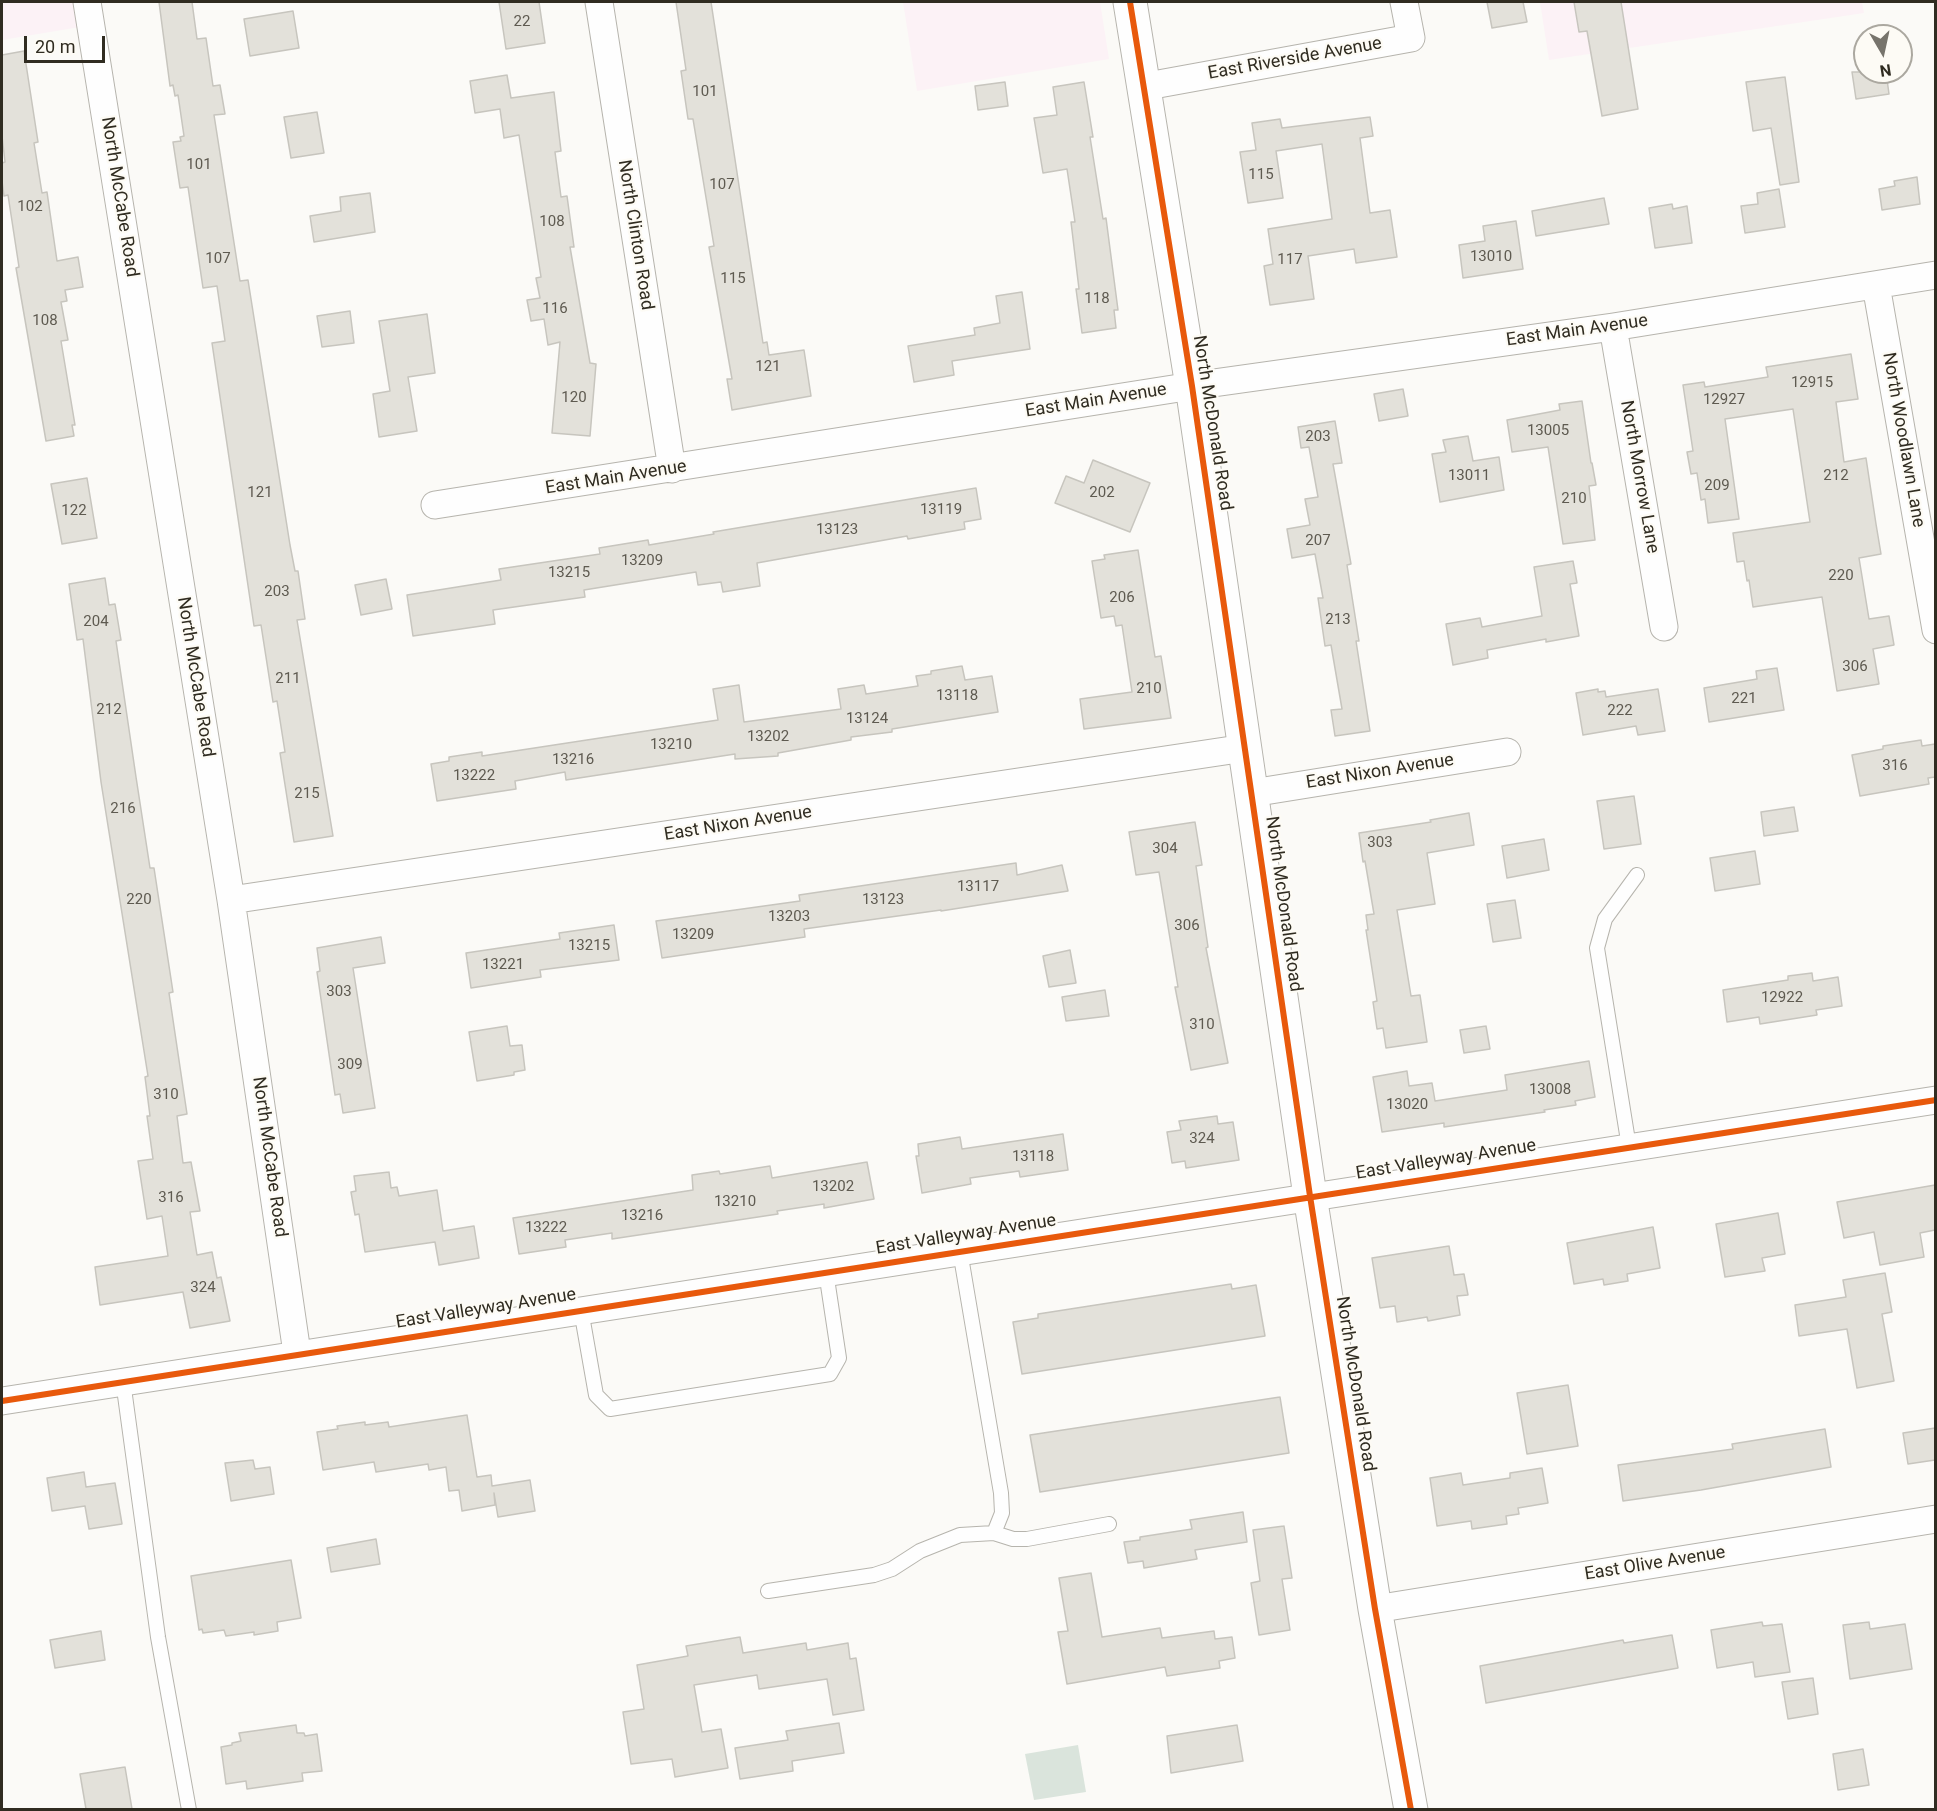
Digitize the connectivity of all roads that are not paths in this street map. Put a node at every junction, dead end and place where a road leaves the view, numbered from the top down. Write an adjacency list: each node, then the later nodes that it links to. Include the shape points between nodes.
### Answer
1 (87, 2): 18 (street, North McCabe Road)
2 (599, 2): 10 (street, North Clinton Road)
3 (1130, 2): 5 (street, North McDonald Road)
4 (1404, 2): 5 (street, East Riverside Avenue, via 1411,38)
5 (1142, 87): 9 (street, North McDonald Road)
6 (1935, 275): 7 (street, East Main Avenue)
7 (1876, 285): 8 (street, East Main Avenue); 13 (street, North Woodlawn Lane)
8 (1613, 327): 9 (street, East Main Avenue); 12 (street, North Morrow Lane)
9 (1192, 386): 10 (street, East Main Avenue); 14 (street, North McDonald Road)
10 (672, 469): 11 (street, East Main Avenue)
11 (435, 505)
12 (1664, 627)
13 (1935, 630)
14 (1245, 748): 16 (street, North McDonald Road); 18 (street, East Nixon Avenue)
15 (1508, 752): 16 (street, East Nixon Avenue)
16 (1252, 793): 21 (street, North McDonald Road)
17 (1637, 875): 20 (lane, via 1605,919 1597,948)
18 (231, 900): 25 (street, North McCabe Road)
19 (1935, 1100): 20 (street, East Valleyway Avenue)
20 (1629, 1147): 21 (street, East Valleyway Avenue)
21 (1310, 1196): 22 (street, East Valleyway Avenue); 32 (street, North McDonald Road)
22 (960, 1251): 23 (street, East Valleyway Avenue); 30 (lane, via 1001,1493 1002,1513)
23 (826, 1272): 24 (street, East Valleyway Avenue); 24 (lane, via 839,1358 830,1374 645,1403 610,1408 596,1395)
24 (581, 1310): 25 (street, East Valleyway Avenue)
25 (297, 1353): 26 (street, East Valleyway Avenue)
26 (123, 1381): 27 (street, East Valleyway Avenue); 33 (lane, via 158,1637)
27 (2, 1401)
28 (1935, 1519): 32 (street, East Olive Avenue)
29 (1109, 1524): 30 (lane, via 1027,1539)
30 (994, 1533): 31 (lane, via 948,1538 874,1575)
31 (768, 1591)
32 (1375, 1609): 34 (street, North McDonald Road)
33 (189, 1809)
34 (1412, 1809)

